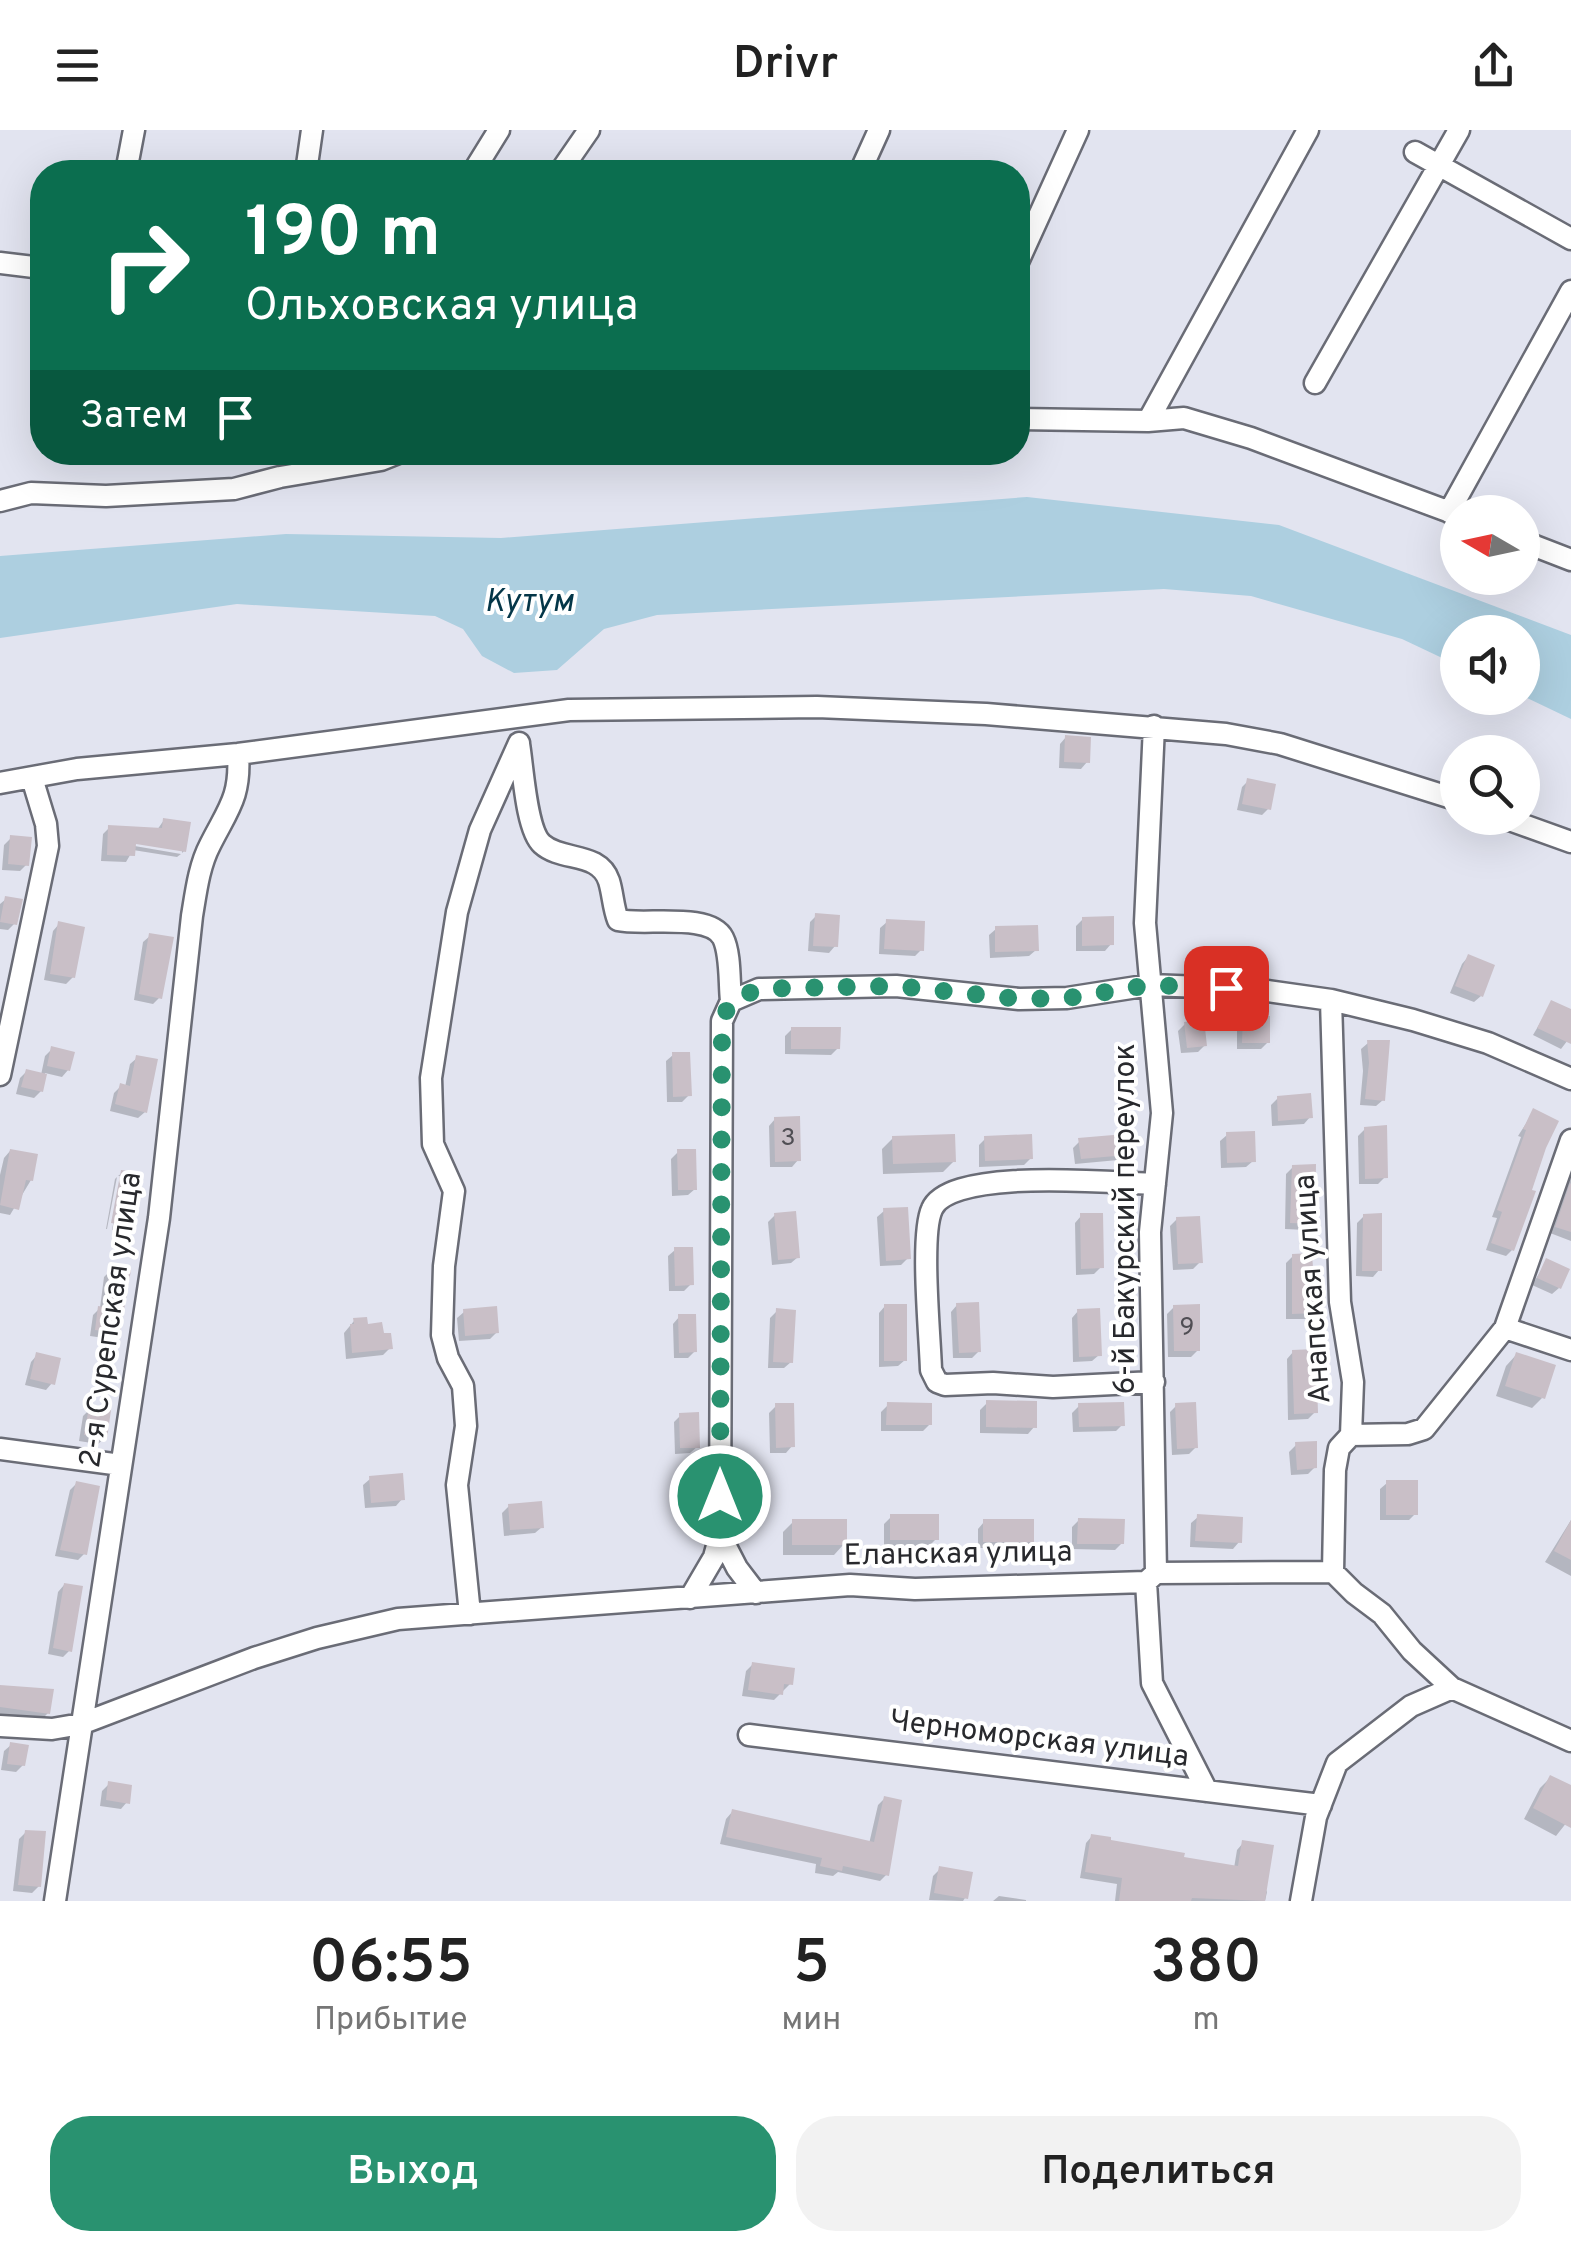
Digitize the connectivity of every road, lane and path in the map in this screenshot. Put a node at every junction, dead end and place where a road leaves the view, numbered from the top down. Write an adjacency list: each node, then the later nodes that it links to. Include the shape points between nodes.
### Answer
1 (134, 130): 10 (street)
2 (312, 130): 11 (street)
3 (499, 130): 12 (street)
4 (589, 130): 13 (street)
5 (880, 130): 14 (street)
6 (1078, 130): 16 (street)
7 (1308, 130): 23 (street)
8 (1459, 130): 15 (street)
9 (1415, 152): 15 (street)
10 (128, 160)
11 (308, 160)
12 (480, 160)
13 (568, 160)
14 (866, 160)
15 (1439, 165): 17 (street); 21 (street)
16 (1030, 236)
17 (1571, 239)
18 (0, 263): 19 (street)
19 (30, 267)
20 (1571, 291): 25 (street)
21 (1314, 383)
22 (1030, 419): 23 (street)
23 (1148, 421): 27 (street, via 1184,418 1251,438)
24 (349, 465): 26 (street, via 234,488 32,493)
25 (1463, 495)
26 (0, 501)
27 (1440, 509)
28 (1540, 548): 29 (street)
29 (1571, 560)
30 (514, 717): 31 (street, via 569,710 816,707); 32 (street); 33 (street)
31 (1154, 726): 36 (street, via 1280,744); 39 (street, 6-й Бакурский переулок)
32 (519, 743): 40 (street, via 540,843 602,868 618,920 714,928 723,938); 57 (street, via 480,830 457,912 431,1078 433,1144 454,1191 442,1335 464,1386 466,1426 456,1486)
33 (238, 754): 34 (street); 51 (street, 2-я Сурепская улица, via 236,799 209,846 192,916 159,1218)
34 (32, 778): 35 (street); 42 (street, via 48,846)
35 (0, 784)
36 (1440, 794)
37 (1540, 831): 38 (street)
38 (1571, 842)
39 (1150, 985): 40 (street, via 1068,998 896,986 760,989); 41 (street); 45 (street, 6-й Бакурский переулок, via 1162,1113)
40 (731, 1000): 52 (street, via 722,1021)
41 (1330, 1000): 43 (street, via 1488,1043); 49 (street, Анапская улица)
42 (0, 1075)
43 (1571, 1079)
44 (1571, 1140): 46 (street)
45 (1155, 1184): 48 (street, 6-й Бакурский переулок); 48 (street, via 1062,1181 956,1190 932,1208 927,1257 931,1370 937,1382)
46 (1505, 1328): 47 (street); 49 (street, via 1424,1429)
47 (1571, 1350)
48 (1154, 1382): 54 (street, 6-й Бакурский переулок)
49 (1351, 1435): 53 (street, Анапская улица, via 1339,1448 1334,1470)
50 (0, 1448): 51 (street)
51 (121, 1465): 59 (street, 2-я Сурепская улица)
52 (720, 1535): 55 (street); 56 (street)
53 (1334, 1572): 54 (street); 58 (street)
54 (1151, 1578): 55 (street, Еланская улица, via 916,1589 850,1584); 63 (street, 6-й Бакурский переулок, via 1152,1683)
55 (756, 1593): 56 (street, Еланская улица)
56 (690, 1598): 57 (street, Еланская улица)
57 (470, 1614): 59 (street, Еланская улица, via 398,1619 317,1638)
58 (1452, 1688): 62 (street); 64 (street, via 1411,1706 1337,1763)
59 (81, 1724): 60 (street, Еланская улица); 65 (street, 2-я Сурепская улица)
60 (0, 1726)
61 (749, 1736): 63 (street, Черноморская улица)
62 (1571, 1741)
63 (1207, 1791): 64 (street, Черноморская улица)
64 (1321, 1805): 66 (street)
65 (55, 1901)
66 (1301, 1901)

